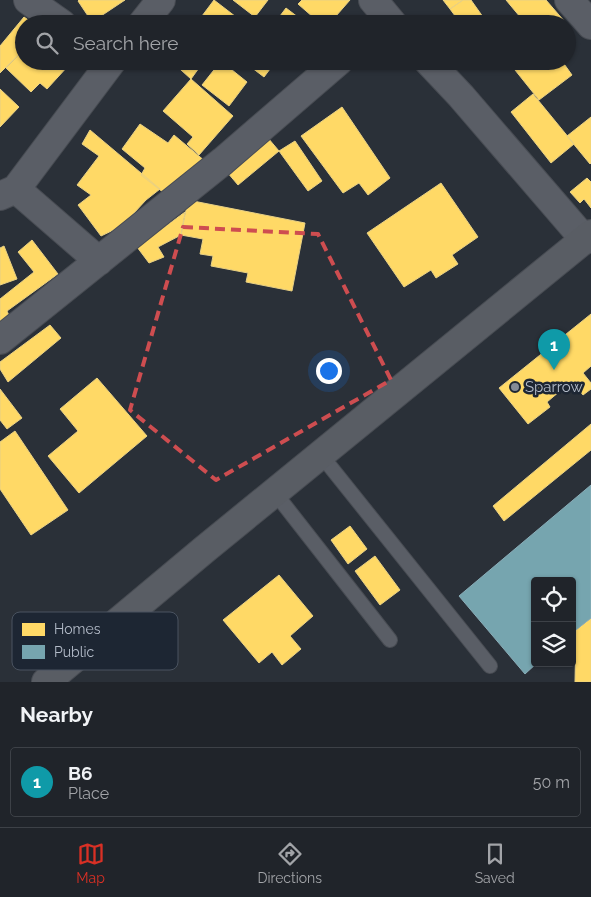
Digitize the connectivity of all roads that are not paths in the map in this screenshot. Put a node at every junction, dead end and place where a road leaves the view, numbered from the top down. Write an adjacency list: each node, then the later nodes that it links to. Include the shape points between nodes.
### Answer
1 (28, 0): 4 (street)
2 (161, 0): 5 (street)
3 (569, 0): 6 (street)
4 (49, 15)
5 (149, 15)
6 (590, 20)
7 (105, 70): 10 (street)
8 (329, 70): 12 (street)
9 (436, 70): 11 (street)
10 (8, 192): 12 (street)
11 (589, 241): 14 (main road)
12 (99, 261): 13 (street)
13 (0, 340)
14 (321, 456): 15 (main road); 18 (lane)
15 (275, 494): 16 (main road); 17 (lane)
16 (130, 612)
17 (390, 640)
18 (490, 666)
19 (60, 670): 20 (main road)
20 (46, 682)

